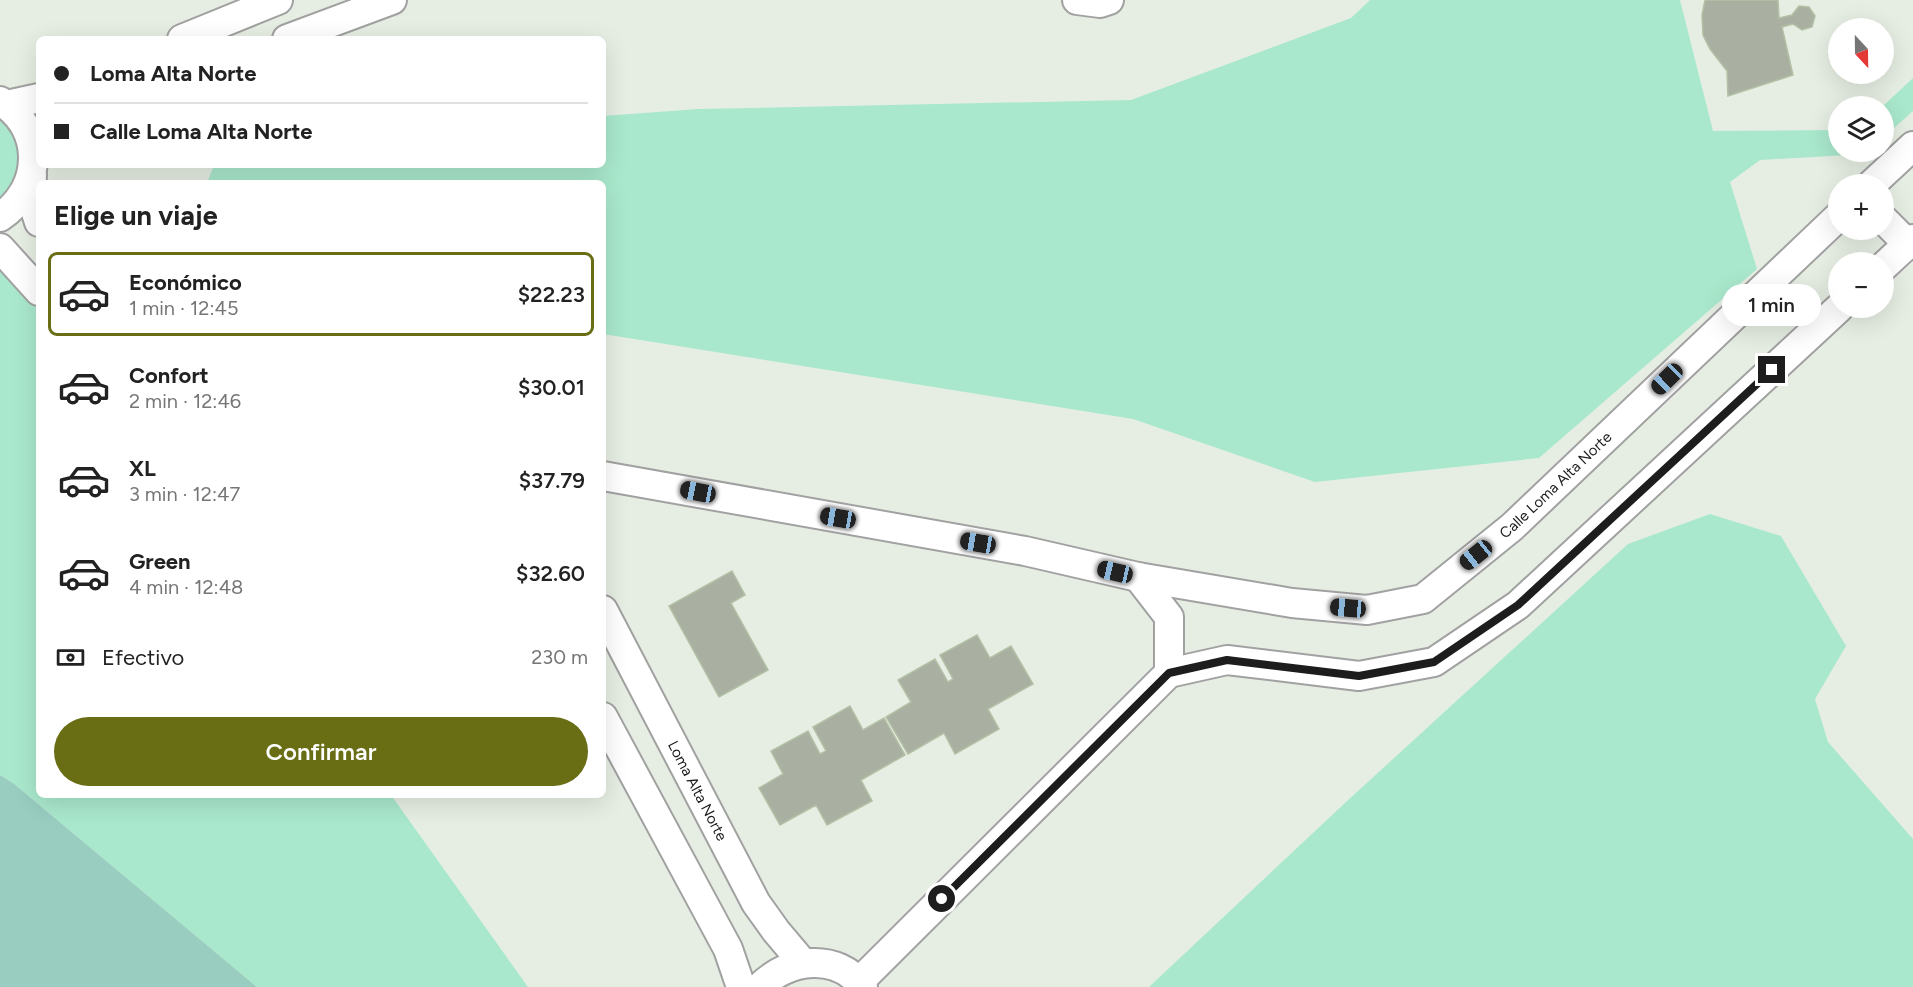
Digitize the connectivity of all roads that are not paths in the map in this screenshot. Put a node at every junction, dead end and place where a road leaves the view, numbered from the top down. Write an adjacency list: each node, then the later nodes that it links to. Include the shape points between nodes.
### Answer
1 (279, 0): 5 (street)
2 (392, 0): 6 (street)
3 (1077, 0): 4 (street)
4 (1109, 0)
5 (189, 36)
6 (295, 36)
7 (36, 98): 8 (street)
8 (4, 103): 9 (street, via 22,121)
9 (34, 144): 12 (street, via 31,197); 13 (street, via 32,175 24,194)
10 (1913, 146): 11 (street)
11 (1883, 174)
12 (36, 213)
13 (0, 217)
14 (1828, 226): 22 (street, Calle Loma Alta Norte, via 1512,526 1423,599 1367,610 1292,603)
15 (1894, 229): 16 (street)
16 (1911, 243): 18 (street)
17 (0, 248): 19 (street)
18 (1894, 257)
19 (36, 288)
20 (1828, 318): 24 (street, via 1518,605 1434,662 1359,676 1227,660)
21 (606, 477): 22 (street, via 1025,551)
22 (1138, 577): 24 (street, via 1169,617)
23 (606, 616): 26 (street, Loma Alta Norte, via 756,903)
24 (1169, 673): 27 (street)
25 (606, 723): 28 (street, via 728,949)
26 (803, 963): 27 (street, via 842,970); 29 (street, via 785,968)
27 (861, 984)
28 (741, 987)
29 (760, 987)

